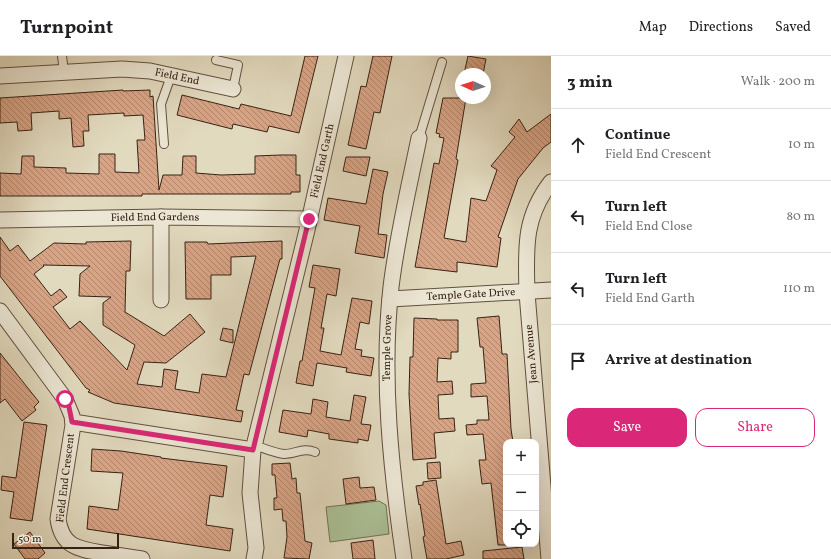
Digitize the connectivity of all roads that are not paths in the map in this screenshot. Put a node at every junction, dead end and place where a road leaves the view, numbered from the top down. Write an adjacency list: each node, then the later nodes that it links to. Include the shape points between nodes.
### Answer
1 (62, 56): 5 (lane)
2 (346, 56): 13 (street, Field End Garth)
3 (216, 60): 8 (lane, via 238,65)
4 (442, 62): 9 (lane)
5 (64, 72): 6 (street, Field End); 7 (street, Field End, via 122,69)
6 (0, 76)
7 (171, 76): 8 (street, Field End); 10 (lane, via 161,104)
8 (233, 89)
9 (419, 138): 17 (street, Temple Grove, via 399,235)
10 (164, 144)
11 (551, 182): 16 (street, Jean Avenue, via 539,200 528,230)
12 (161, 218): 13 (street, Field End Gardens); 14 (street, Field End Gardens); 18 (street)
13 (309, 219): 21 (street, Field End Garth)
14 (0, 220)
15 (551, 290): 16 (street, Temple Gate Drive)
16 (527, 293): 17 (street, Temple Gate Drive); 26 (street, Jean Avenue)
17 (390, 299): 25 (street, Temple Grove, via 387,379 394,489)
18 (161, 300)
19 (0, 311): 20 (street, Field End Crescent, via 65,399 71,411)
20 (72, 422): 21 (street); 24 (street, Field End Crescent, via 58,519 64,537 79,549)
21 (253, 447): 22 (lane, via 284,454 302,449); 23 (street, Field End Garth, via 250,493)
22 (315, 452)
23 (255, 554)
24 (142, 559)
25 (404, 559)
26 (549, 559)

